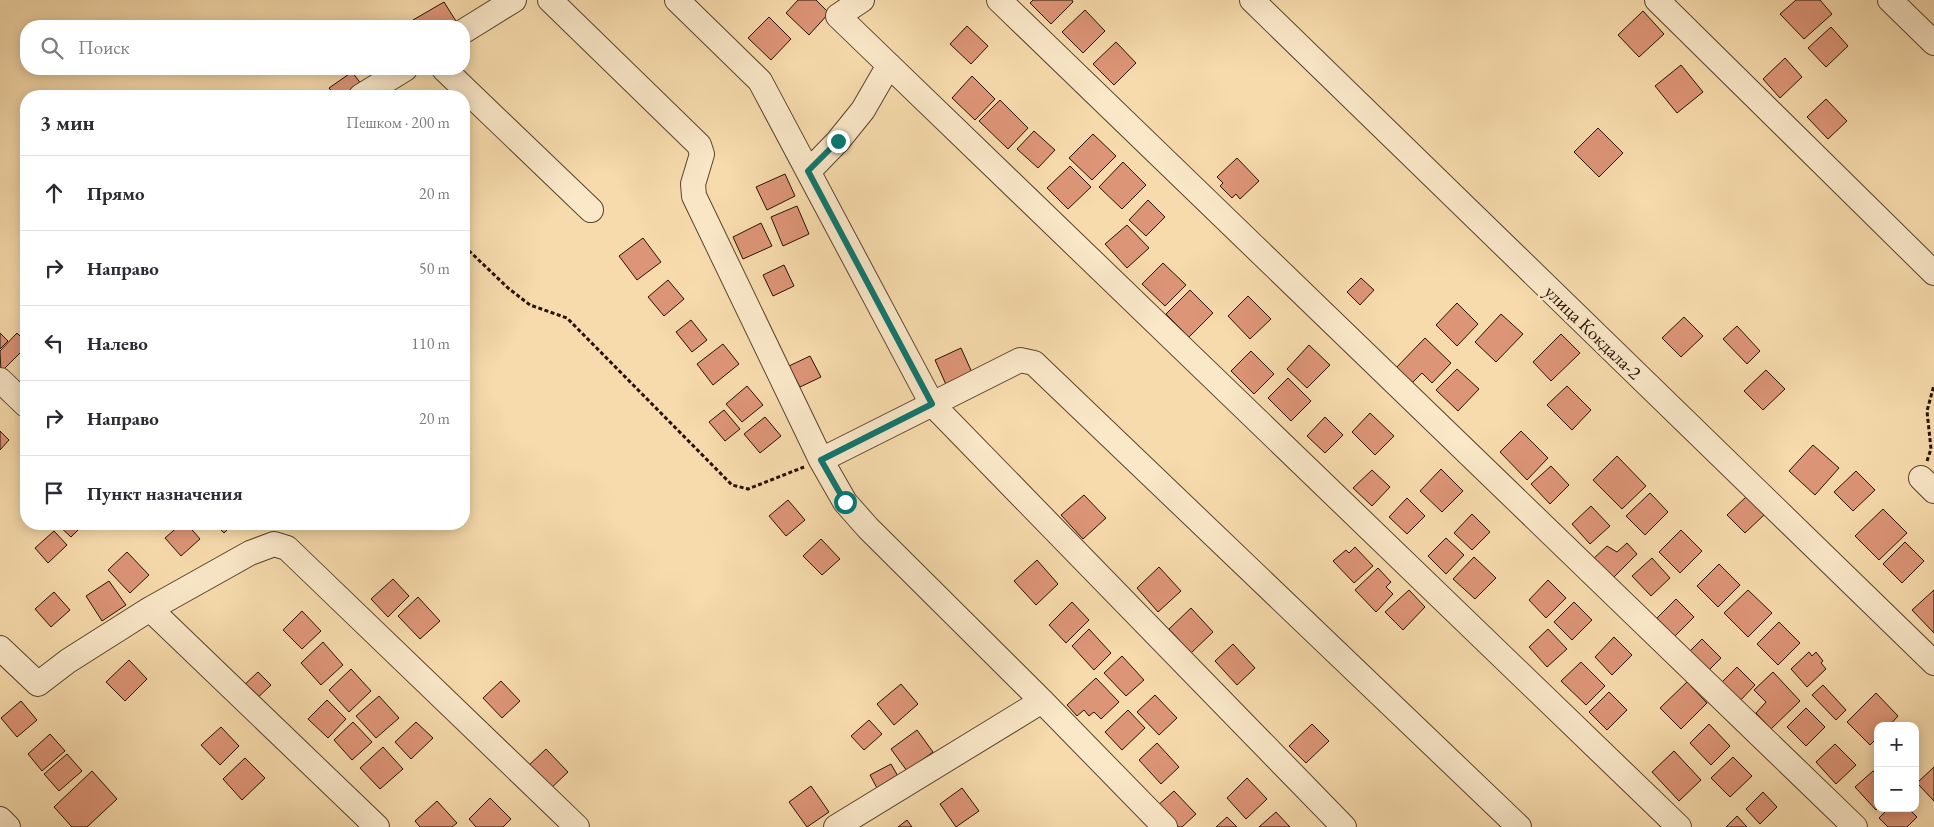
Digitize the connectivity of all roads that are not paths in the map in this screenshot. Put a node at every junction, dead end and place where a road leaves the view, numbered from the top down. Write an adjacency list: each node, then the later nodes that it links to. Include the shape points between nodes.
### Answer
1 (514, 0): 9 (street)
2 (550, 0): 23 (street, via 699,145 702,154 693,184 694,196)
3 (677, 0): 17 (street, via 760,81)
4 (862, 0): 11 (street, via 838,16)
5 (999, 0): 37 (street)
6 (1252, 0): 26 (street, улица Кокдала-2)
7 (1657, 0): 19 (street)
8 (1890, 0): 10 (street)
9 (470, 28)
10 (1934, 43)
11 (889, 65): 17 (street, via 862,110 838,141); 36 (street)
12 (395, 75): 14 (street)
13 (450, 75): 15 (street)
14 (371, 90)
15 (466, 90)
16 (470, 94): 18 (street)
17 (808, 171): 22 (street)
18 (591, 210)
19 (1934, 273)
20 (0, 380): 21 (street)
21 (20, 399)
22 (932, 404): 23 (street); 34 (street); 35 (street, via 1020,360 1034,363)
23 (821, 460): 27 (street, via 845,502 868,528)
24 (150, 609): 25 (street, via 38,684); 30 (street); 31 (street, via 250,553 274,544 287,548)
25 (0, 648)
26 (1934, 664)
27 (1042, 701): 32 (street); 33 (street)
28 (0, 819): 29 (street)
29 (8, 827)
30 (377, 827)
31 (577, 827)
32 (836, 827)
33 (1166, 827)
34 (1344, 827)
35 (1519, 827)
36 (1679, 827)
37 (1855, 827)

